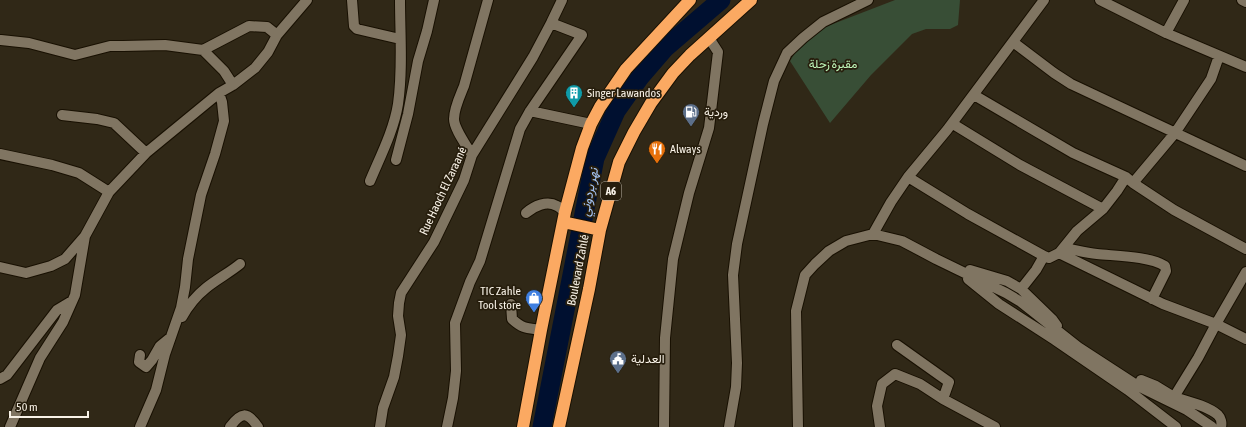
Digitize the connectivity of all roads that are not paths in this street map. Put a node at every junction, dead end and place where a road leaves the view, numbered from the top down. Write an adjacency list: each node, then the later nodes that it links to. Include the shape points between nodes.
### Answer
1 (308, 0): 17 (street)
2 (352, 0): 19 (street, via 354,26 357,29)
3 (400, 0): 19 (street)
4 (434, 0): 36 (street)
5 (488, 0): 35 (street, via 454,119)
6 (562, 0): 15 (street, Rue Haoch El Zaraané)
7 (751, 0): 18 (highway, Boulevard Zahlé / A6)
8 (868, 0): 85 (street, via 823,22 803,38 787,53 774,81 736,249 736,387)
9 (1044, 0): 21 (street)
10 (1100, 0): 16 (street)
11 (1184, 0): 16 (street)
12 (1242, 0): 14 (street)
13 (688, 1): 30 (highway, Boulevard Zahlé, via 626,69)
14 (1246, 2)
15 (552, 23): 28 (street, via 582,35); 35 (street, Rue Haoch El Zaraané)
16 (1166, 33): 23 (street)
17 (277, 35): 22 (street, via 267,27 249,26); 25 (street, via 255,68)
18 (708, 38): 45 (highway, Boulevard Zahlé / A6, via 673,74 651,103 634,132 619,162); 84 (street, via 718,52 709,128 673,258 665,338)
19 (400, 39): 40 (street, via 398,105)
20 (0, 40): 22 (street, via 29,43 75,55 110,46 165,45)
21 (1013, 42): 27 (street); 32 (street, via 1071,84)
22 (203, 50): 25 (street)
23 (1219, 56): 24 (street); 32 (street, via 1211,79)
24 (1246, 67)
25 (233, 84): 26 (street)
26 (219, 93): 33 (street); 64 (street, via 224,121 201,195 181,308)
27 (974, 95): 31 (street); 39 (street, via 1073,153)
28 (530, 111): 30 (street); 81 (street, via 520,129 480,261 455,323 456,371)
29 (62, 115): 33 (street, via 114,123)
30 (590, 124): 44 (highway, Boulevard Zahlé)
31 (952, 124): 38 (street); 42 (street, via 1020,165)
32 (1175, 132): 37 (street); 39 (street)
33 (146, 153): 41 (street)
34 (0, 154): 41 (street, via 79,173)
35 (472, 155): 80 (street, Rue Haoch El Zaraané, via 464,180 434,242 401,293 398,356)
36 (396, 160)
37 (1246, 166)
38 (908, 177): 46 (street); 50 (street)
39 (1130, 180): 42 (street, via 1117,191); 48 (street, via 1174,210)
40 (370, 181)
41 (109, 192): 47 (street)
42 (1103, 209): 49 (street, via 1077,231)
43 (526, 213): 44 (street, via 531,208 548,203 557,206)
44 (564, 217): 45 (highway); 66 (highway, Boulevard Zahlé)
45 (600, 230): 83 (highway, Boulevard Zahlé / A6)
46 (874, 234): 51 (street, via 902,241); 86 (street, via 846,241 829,251 805,275 796,312)
47 (85, 236): 53 (street, via 65,259 51,266 26,273); 59 (street)
48 (1246, 249)
49 (1062, 251): 50 (street, via 1050,258); 58 (street); 58 (street, via 1139,258 1160,263 1165,266 1166,271)
50 (1044, 256): 56 (street)
51 (936, 259): 54 (street); 56 (street, via 1001,279)
52 (240, 264): 64 (street, via 196,297 181,319)
53 (0, 267)
54 (953, 268): 57 (street); 62 (street)
55 (1246, 272): 65 (street)
56 (1021, 289): 67 (street, via 1052,319 1058,327)
57 (1006, 292): 60 (street); 62 (street)
58 (1152, 299): 65 (street)
59 (72, 302): 72 (street, via 58,310 7,375); 76 (street, via 63,322 40,358)
60 (1021, 302): 63 (street); 67 (street)
61 (511, 304): 66 (street, via 512,319 522,327)
62 (1000, 304): 63 (street)
63 (1014, 312): 67 (street)
64 (176, 322): 68 (street)
65 (1216, 324): 69 (street); 74 (street)
66 (541, 330): 82 (highway, Boulevard Zahlé)
67 (1058, 336): 73 (street); 89 (street)
68 (171, 337): 71 (street, via 160,346 146,367 139,362); 77 (street, via 156,390)
69 (1246, 339)
70 (897, 345): 75 (street, via 949,382)
71 (140, 355)
72 (0, 379)
73 (1128, 379): 74 (street, via 1138,379 1156,386); 90 (street, via 1187,410)
74 (1174, 397): 91 (street, via 1201,406 1219,416)
75 (943, 399): 87 (street, via 920,384 895,374 882,384 877,406); 88 (street)
76 (13, 426)
77 (140, 427)
78 (230, 427): 79 (street, via 235,420 247,415)
79 (258, 427)
80 (380, 427)
81 (447, 427)
82 (523, 427)
83 (559, 427)
84 (664, 427)
85 (729, 427)
86 (798, 427)
87 (880, 427)
88 (995, 427)
89 (1176, 427)
90 (1212, 427)
91 (1221, 427)

